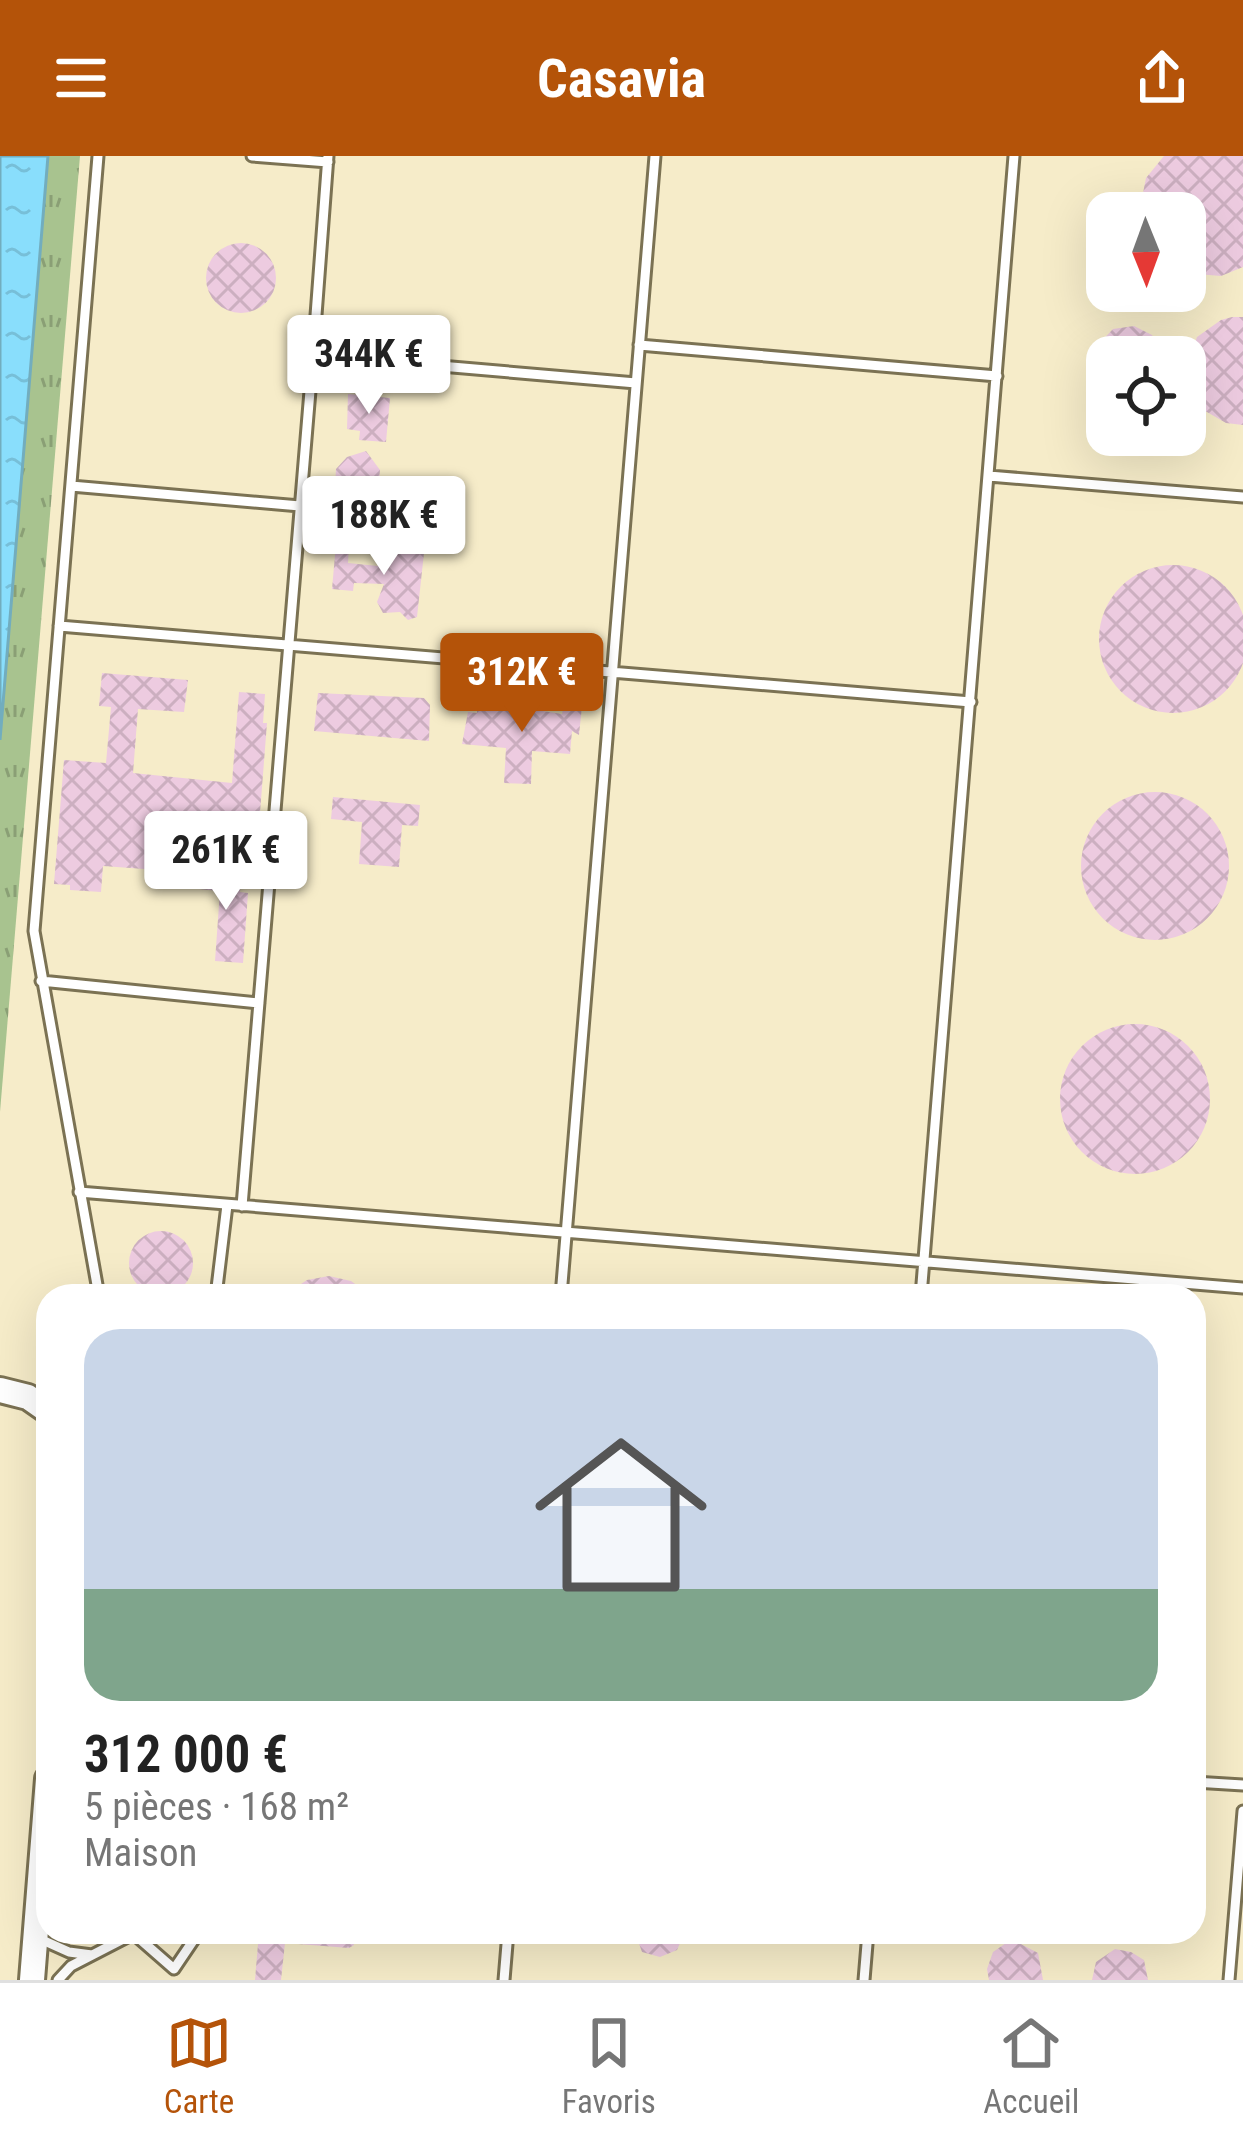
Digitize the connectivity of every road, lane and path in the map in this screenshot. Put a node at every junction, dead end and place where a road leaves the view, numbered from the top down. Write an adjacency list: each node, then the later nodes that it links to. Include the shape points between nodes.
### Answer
1 (98, 156): 11 (lane)
2 (252, 156): 5 (lane)
3 (655, 156): 6 (lane)
4 (1015, 156): 8 (lane)
5 (328, 159): 7 (lane)
6 (639, 345): 8 (lane); 9 (lane)
7 (313, 355): 9 (lane); 13 (lane)
8 (997, 376): 10 (lane)
9 (636, 383): 16 (lane)
10 (989, 476): 12 (lane); 17 (lane)
11 (71, 486): 13 (lane); 14 (lane)
12 (1243, 497)
13 (300, 506): 15 (lane)
14 (59, 626): 15 (lane); 18 (lane, via 34,921)
15 (289, 646): 16 (lane); 19 (lane)
16 (612, 672): 17 (lane); 23 (lane)
17 (970, 703): 24 (lane)
18 (41, 981): 19 (lane); 20 (lane)
19 (259, 1003): 22 (lane)
20 (80, 1192): 21 (lane); 25 (lane)
21 (227, 1205): 22 (lane); 26 (lane)
22 (242, 1206): 23 (lane)
23 (566, 1232): 24 (lane); 27 (lane)
24 (924, 1262): 28 (lane); 29 (lane)
25 (97, 1284)
26 (217, 1284)
27 (562, 1284)
28 (922, 1284)
29 (1194, 1284)
30 (1206, 1285): 31 (lane)
31 (1243, 1288)
32 (0, 1390): 33 (main road)
33 (36, 1403)
34 (1206, 1783): 35 (lane)
35 (1243, 1785)
36 (1243, 1811): 37 (lane)
37 (1242, 1842): 52 (lane)
38 (43, 1944): 47 (main road)
39 (45, 1944): 48 (main road)
40 (57, 1944): 46 (lane)
41 (112, 1944): 46 (lane)
42 (144, 1944): 43 (lane, via 174,1970)
43 (191, 1944)
44 (507, 1944): 50 (lane)
45 (867, 1944): 51 (lane)
46 (93, 1955): 49 (lane)
47 (32, 1980)
48 (45, 1980)
49 (58, 1980)
50 (504, 1980)
51 (864, 1980)
52 (1229, 1980)

